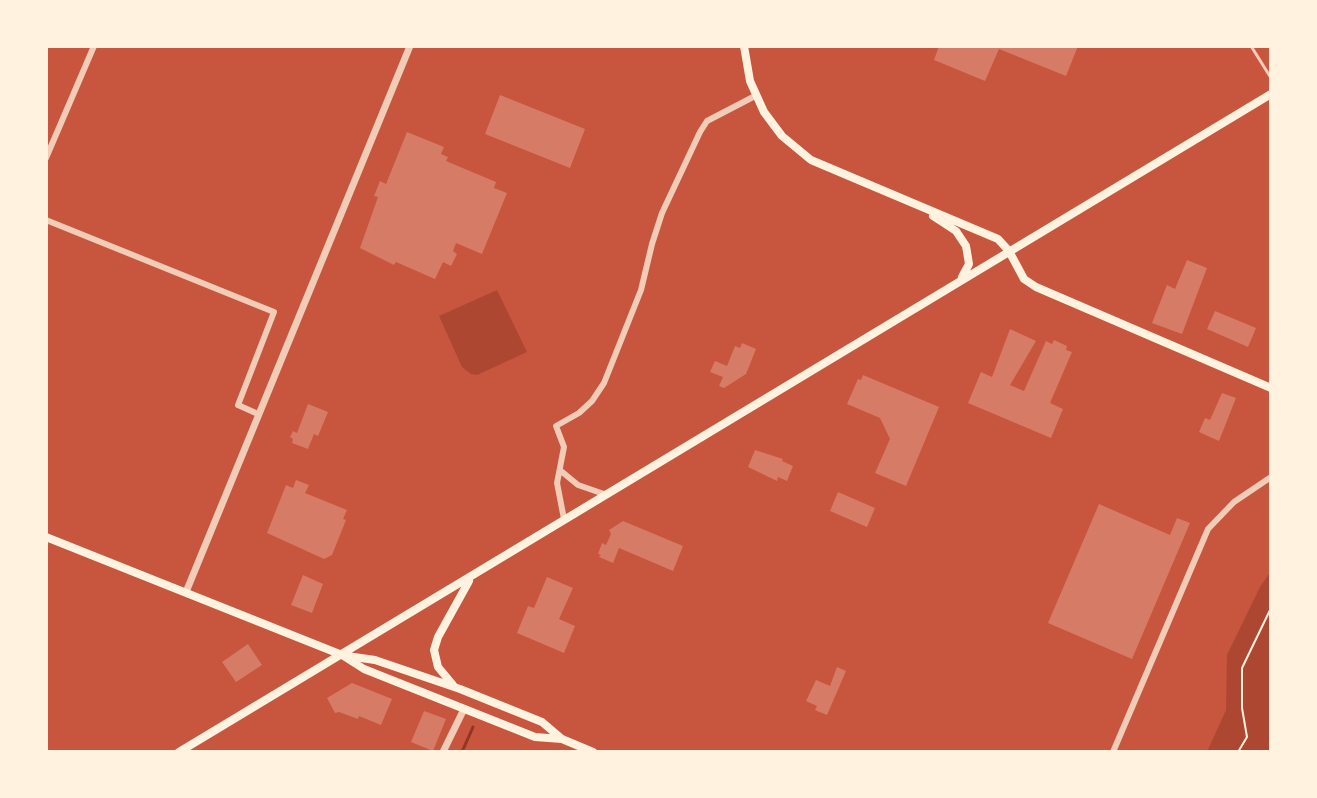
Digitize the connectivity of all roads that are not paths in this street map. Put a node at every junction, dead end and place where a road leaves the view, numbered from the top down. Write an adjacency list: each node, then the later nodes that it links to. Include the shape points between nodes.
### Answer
1 (94, 46): 8 (street)
2 (410, 46): 14 (street)
3 (744, 46): 7 (main road)
4 (1251, 46): 5 (lane)
5 (1271, 78)
6 (1271, 94): 11 (main road)
7 (755, 96): 9 (main road, via 773,126 806,156); 15 (street, via 707,121 693,144 662,213 641,290 604,383 579,413 556,426 564,447)
8 (46, 158)
9 (916, 205): 11 (main road, via 993,237); 12 (main road, via 956,231 966,246 969,264)
10 (46, 220): 14 (street, via 274,312 238,405)
11 (1009, 251): 12 (main road); 13 (main road, via 1021,275 1036,287)
12 (959, 281): 17 (main road)
13 (1271, 388)
14 (258, 414): 21 (street)
15 (561, 471): 17 (street, via 578,485); 18 (street, via 557,483)
16 (1271, 477): 30 (street, via 1234,502 1208,529)
17 (604, 494): 18 (main road)
18 (564, 519): 20 (main road)
19 (46, 537): 21 (main road)
20 (470, 579): 22 (main road); 23 (main road, via 434,650 444,676)
21 (186, 592): 22 (main road)
22 (342, 655): 23 (main road, via 375,660); 25 (main road); 27 (main road)
23 (460, 689): 24 (main road)
24 (495, 703): 25 (main road); 26 (main road, via 542,722)
25 (464, 709): 26 (main road, via 535,737); 28 (street)
26 (562, 739): 29 (main road)
27 (179, 752)
28 (443, 752)
29 (593, 752)
30 (1113, 752)

